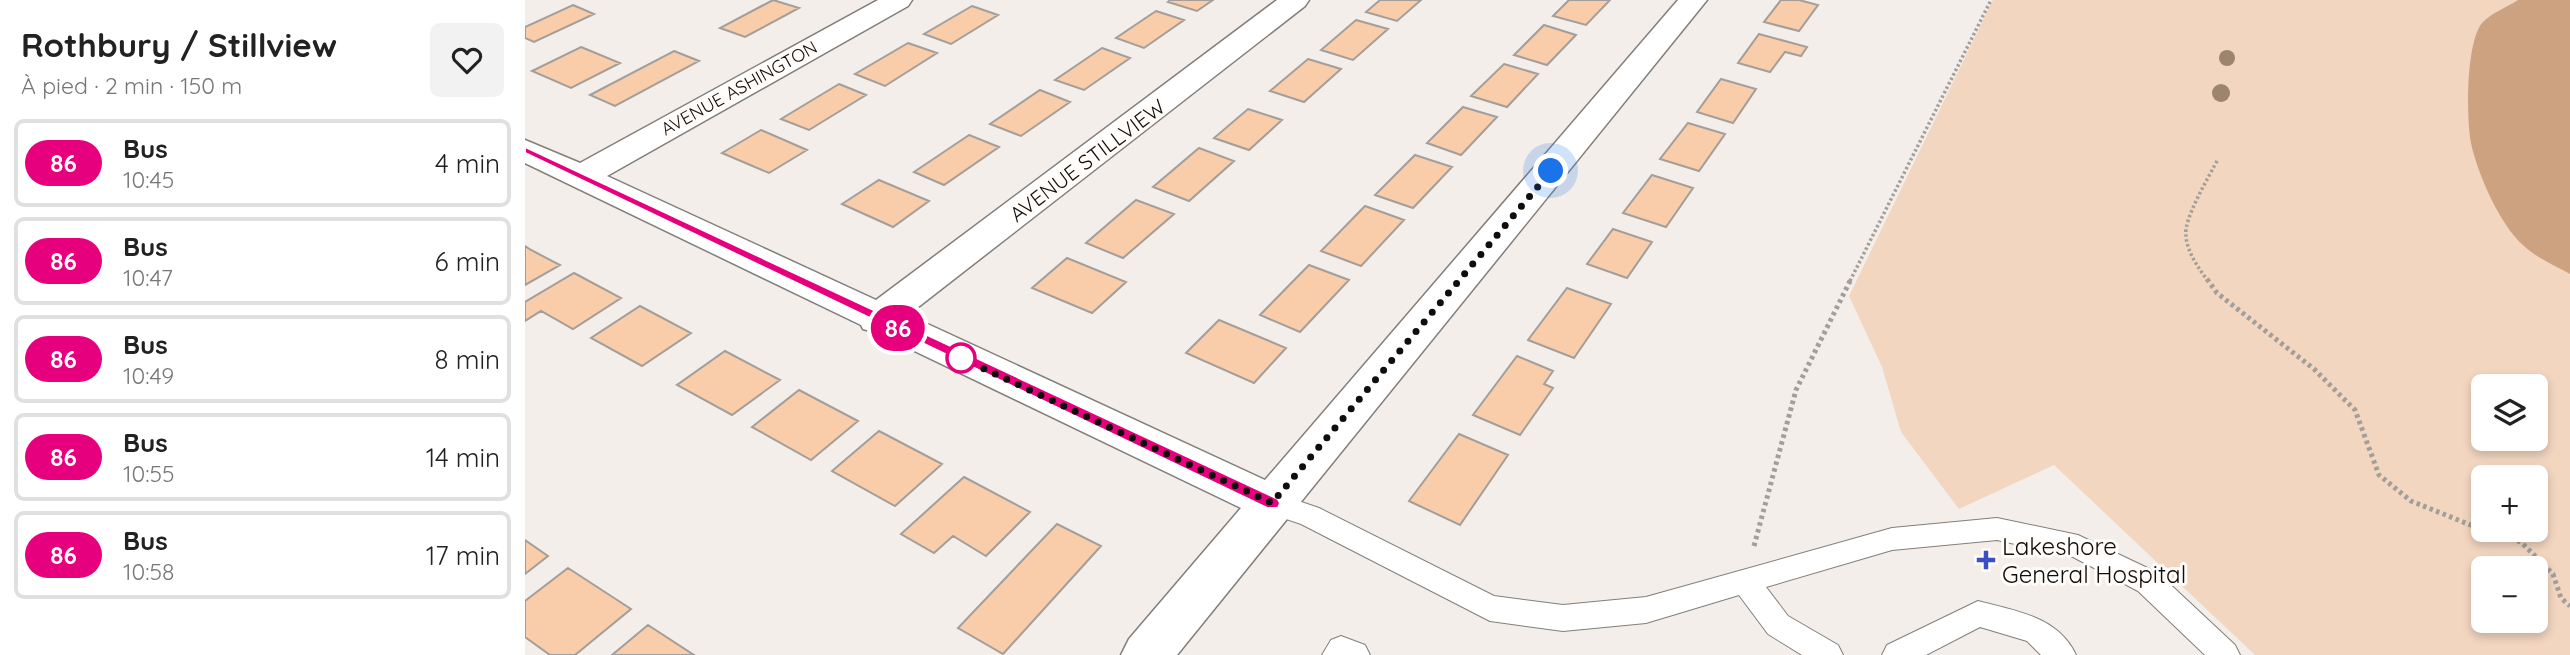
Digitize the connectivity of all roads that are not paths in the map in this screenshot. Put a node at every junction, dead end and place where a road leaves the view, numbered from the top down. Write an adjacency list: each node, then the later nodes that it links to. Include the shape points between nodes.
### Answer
1 (898, 0): 5 (street, AVENUE ASHINGTON)
2 (1296, 0): 6 (street, AVENUE STILLVIEW)
3 (1693, 0): 7 (street)
4 (525, 150): 5 (street)
5 (580, 177): 6 (street)
6 (877, 318): 7 (street)
7 (1272, 503): 8 (lane, via 1310,516 1490,607 1563,618 1646,610); 9 (street)
8 (1745, 581): 12 (lane, via 1778,625); 15 (lane, via 1892,539 1997,529 2078,547 2148,582)
9 (1146, 655)
10 (1337, 655): 11 (lane, via 1341,649)
11 (1355, 655)
12 (1828, 655)
13 (1897, 655): 14 (lane, via 1978,614 2036,630)
14 (2061, 655)
15 (2225, 655)

